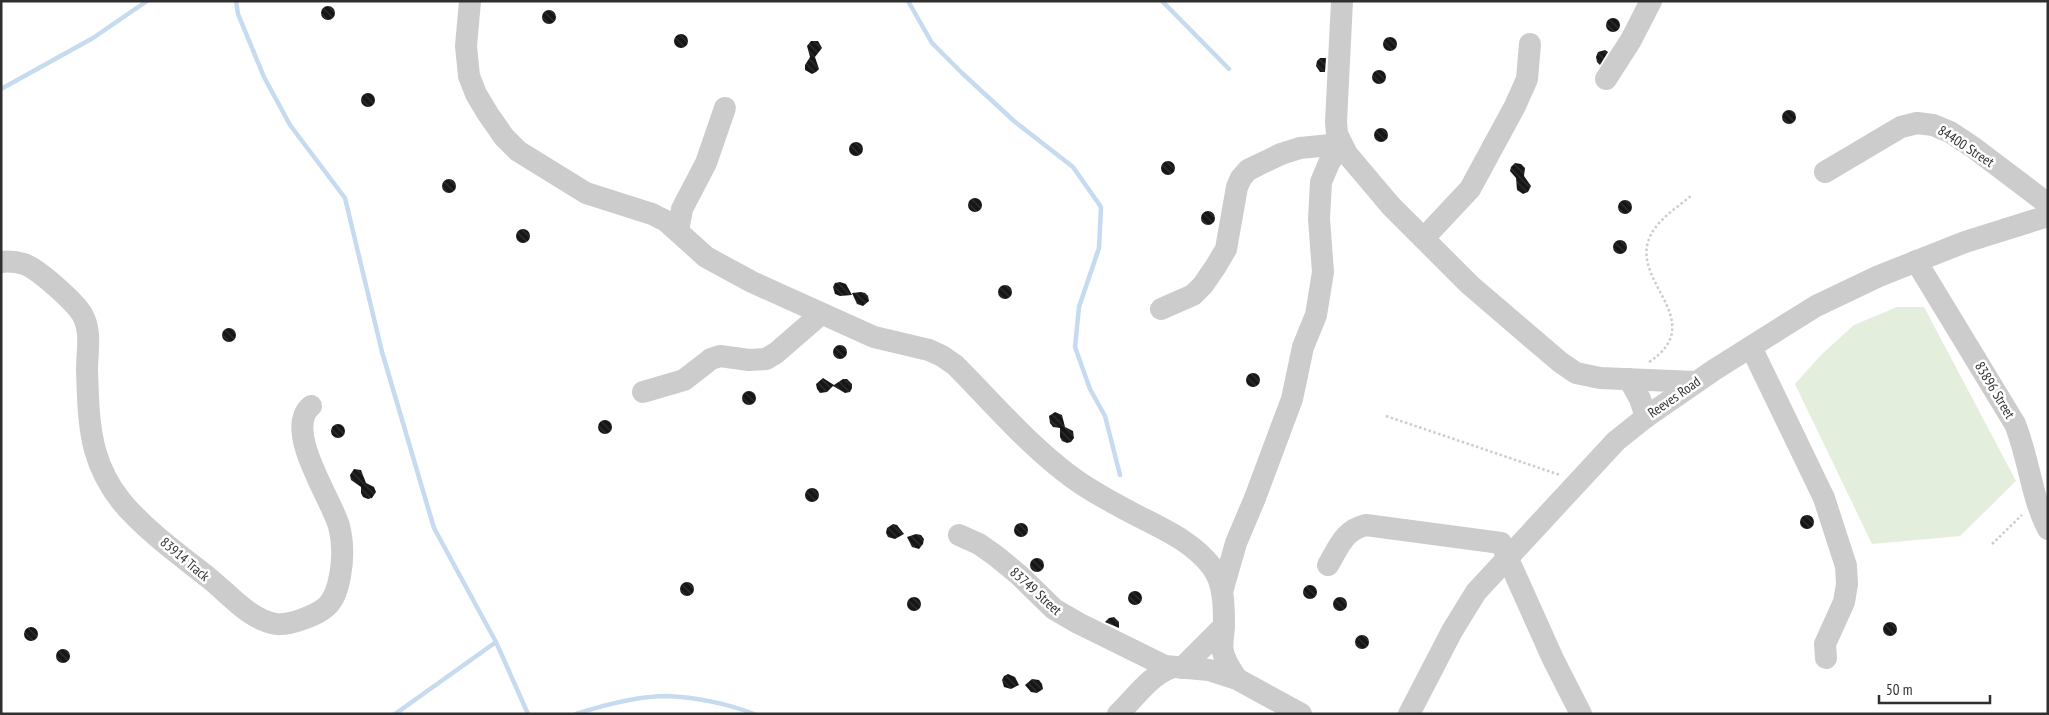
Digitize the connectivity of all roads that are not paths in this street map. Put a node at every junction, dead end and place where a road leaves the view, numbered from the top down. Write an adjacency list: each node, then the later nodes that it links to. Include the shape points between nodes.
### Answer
1 (470, 1): 11 (street, via 466,46 469,76 476,94 504,137 518,151 586,193 652,214)
2 (1342, 1): 7 (street, via 1336,122)
3 (1651, 1): 5 (street, via 1632,40)
4 (1530, 44): 12 (street, via 1527,79 1470,189)
5 (1606, 79)
6 (725, 108): 11 (street, via 706,163 685,203)
7 (1341, 144): 12 (street, via 1391,206); 15 (street, via 1300,148 1248,170 1237,187 1226,249 1216,266 1193,295); 27 (street, via 1321,182 1319,219 1323,272 1316,315 1304,347 1292,399 1236,543)
8 (1825, 172): 9 (street, 84400 Street, via 1901,127 1917,123 1933,125 1974,148)
9 (2048, 204)
10 (2048, 216): 13 (street, Reeves Road)
11 (678, 231): 16 (street, via 721,266)
12 (1424, 238): 18 (street, via 1470,284 1560,362 1586,376)
13 (1916, 261): 17 (street, Reeves Road, via 1816,306); 23 (street, 83896 Street, via 2015,424 2036,501)
14 (1, 262): 21 (street, 83914 Track, via 26,265 72,301 82,315 88,333 88,402 95,451 107,480 121,500 174,551 229,596 248,611 278,625 310,617 326,607 335,595 341,569 338,526 313,470 304,436 302,418)
15 (1161, 309)
16 (821, 314): 20 (street, via 766,359 711,358 684,380); 27 (street, via 874,338 912,345 942,356 955,365 1071,476 1102,498 1190,545 1213,568)
17 (1751, 347): 19 (street, Reeves Road); 29 (street, via 1824,498 1846,566 1844,602 1826,644)
18 (1629, 379): 19 (street); 22 (street)
19 (1696, 382): 22 (street, Reeves Road)
20 (643, 392)
21 (311, 406)
22 (1646, 417): 25 (street, Reeves Road, via 1616,441)
23 (2048, 530)
24 (959, 535): 30 (street, 83749 Street, via 979,544 1008,566 1060,613)
25 (1504, 550): 26 (street, via 1366,525 1345,536); 34 (street, Reeves Road, via 1452,631); 35 (street)
26 (1328, 565)
27 (1222, 592): 28 (street)
28 (1224, 626): 30 (street); 31 (street, via 1222,651)
29 (1826, 658)
30 (1176, 668): 31 (street, 83749 Street, via 1209,670); 33 (street, via 1162,671 1153,678)
31 (1236, 678): 32 (street, 83749 Street)
32 (1286, 711)
33 (1118, 714)
34 (1409, 714)
35 (1581, 714)

